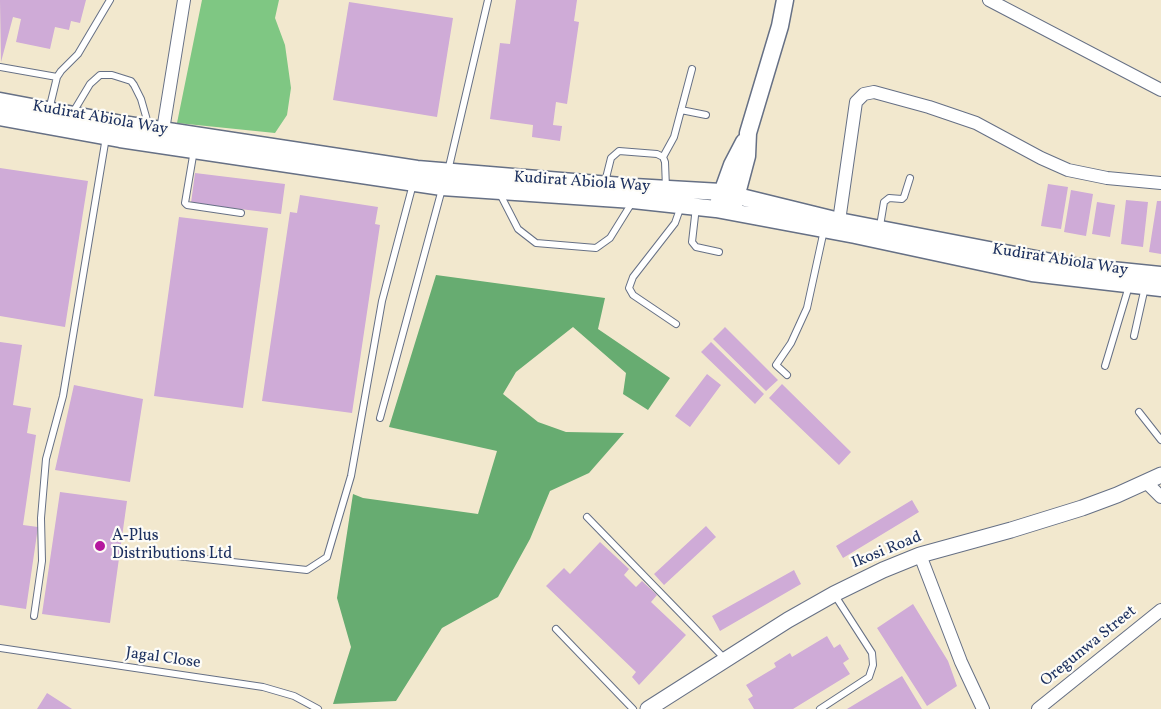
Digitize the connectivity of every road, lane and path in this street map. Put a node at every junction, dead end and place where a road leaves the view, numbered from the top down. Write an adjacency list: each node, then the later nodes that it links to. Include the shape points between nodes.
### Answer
1 (110, 0): 10 (lane, via 78,54)
2 (184, 0): 18 (street)
3 (488, 0): 24 (lane)
4 (785, 0): 7 (main road)
5 (793, 0): 7 (street)
6 (989, 0): 11 (street)
7 (780, 26): 30 (main road, via 748,133 747,156)
8 (0, 67): 10 (lane)
9 (692, 69): 14 (lane)
10 (57, 77): 13 (lane)
11 (1161, 90)
12 (0, 101): 13 (main road, Kudirat Abiola Way)
13 (49, 110): 15 (main road, Kudirat Abiola Way)
14 (681, 110): 16 (lane); 21 (lane, via 674,137)
15 (72, 114): 18 (main road, Kudirat Abiola Way); 18 (lane, via 90,84 100,75 112,75 131,81)
16 (706, 115)
17 (0, 117): 19 (main road, Kudirat Abiola Way)
18 (156, 129): 22 (main road, Kudirat Abiola Way)
19 (106, 136): 20 (main road, Kudirat Abiola Way); 54 (lane, via 63,396 46,459 42,561)
20 (194, 150): 22 (main road, Kudirat Abiola Way); 32 (lane, via 185,203)
21 (663, 157): 26 (lane, via 619,151 611,158); 27 (lane)
22 (416, 176): 24 (main road, Kudirat Abiola Way); 50 (lane, via 382,301 351,476 327,557 307,570)
23 (910, 178): 34 (lane, via 902,199 889,198 884,202)
24 (445, 179): 26 (main road, Kudirat Abiola Way); 28 (main road, Kudirat Abiola Way); 44 (lane)
25 (1161, 183): 33 (street, via 1068,170 976,123 874,92 864,94 856,102)
26 (605, 185): 27 (main road, Kudirat Abiola Way)
27 (666, 189): 30 (main road, Kudirat Abiola Way)
28 (499, 192): 29 (main road, Kudirat Abiola Way); 29 (lane, via 518,229 536,243 596,248 610,238)
29 (633, 200): 31 (main road, Kudirat Abiola Way)
30 (726, 202): 31 (main road, Kudirat Abiola Way); 33 (main road, Kudirat Abiola Way); 35 (main road, Kudirat Abiola Way)
31 (689, 206): 36 (lane, via 692,242 696,247); 39 (lane, via 633,277 629,288 633,295)
32 (241, 213)
33 (839, 220): 34 (main road, Kudirat Abiola Way)
34 (880, 227): 37 (main road, Kudirat Abiola Way, via 1072,266)
35 (824, 229): 38 (main road, Kudirat Abiola Way, via 1032,273); 42 (lane, via 807,308 776,365)
36 (719, 252)
37 (1161, 275)
38 (1145, 286): 40 (lane); 41 (lane)
39 (676, 324)
40 (1134, 336)
41 (1106, 366)
42 (787, 375)
43 (1139, 412): 45 (lane)
44 (380, 418)
45 (1161, 440)
46 (1161, 475): 47 (street, Ikosi Road)
47 (1146, 482): 48 (street); 51 (street, Ikosi Road, via 1082,508)
48 (1161, 497)
49 (587, 517): 57 (lane)
50 (139, 552)
51 (920, 555): 52 (street, Ikosi Road); 62 (street)
52 (834, 594): 57 (street, Ikosi Road); 61 (lane, via 872,653 873,665 869,677)
53 (1161, 610): 63 (street, Oregunwa Street)
54 (34, 616)
55 (556, 629): 59 (lane)
56 (0, 648): 58 (lane, Jagal Close, via 263,687 294,696)
57 (726, 659): 60 (street, Ikosi Road)
58 (318, 709)
59 (633, 709)
60 (648, 709)
61 (820, 709)
62 (983, 709)
63 (1038, 709)

